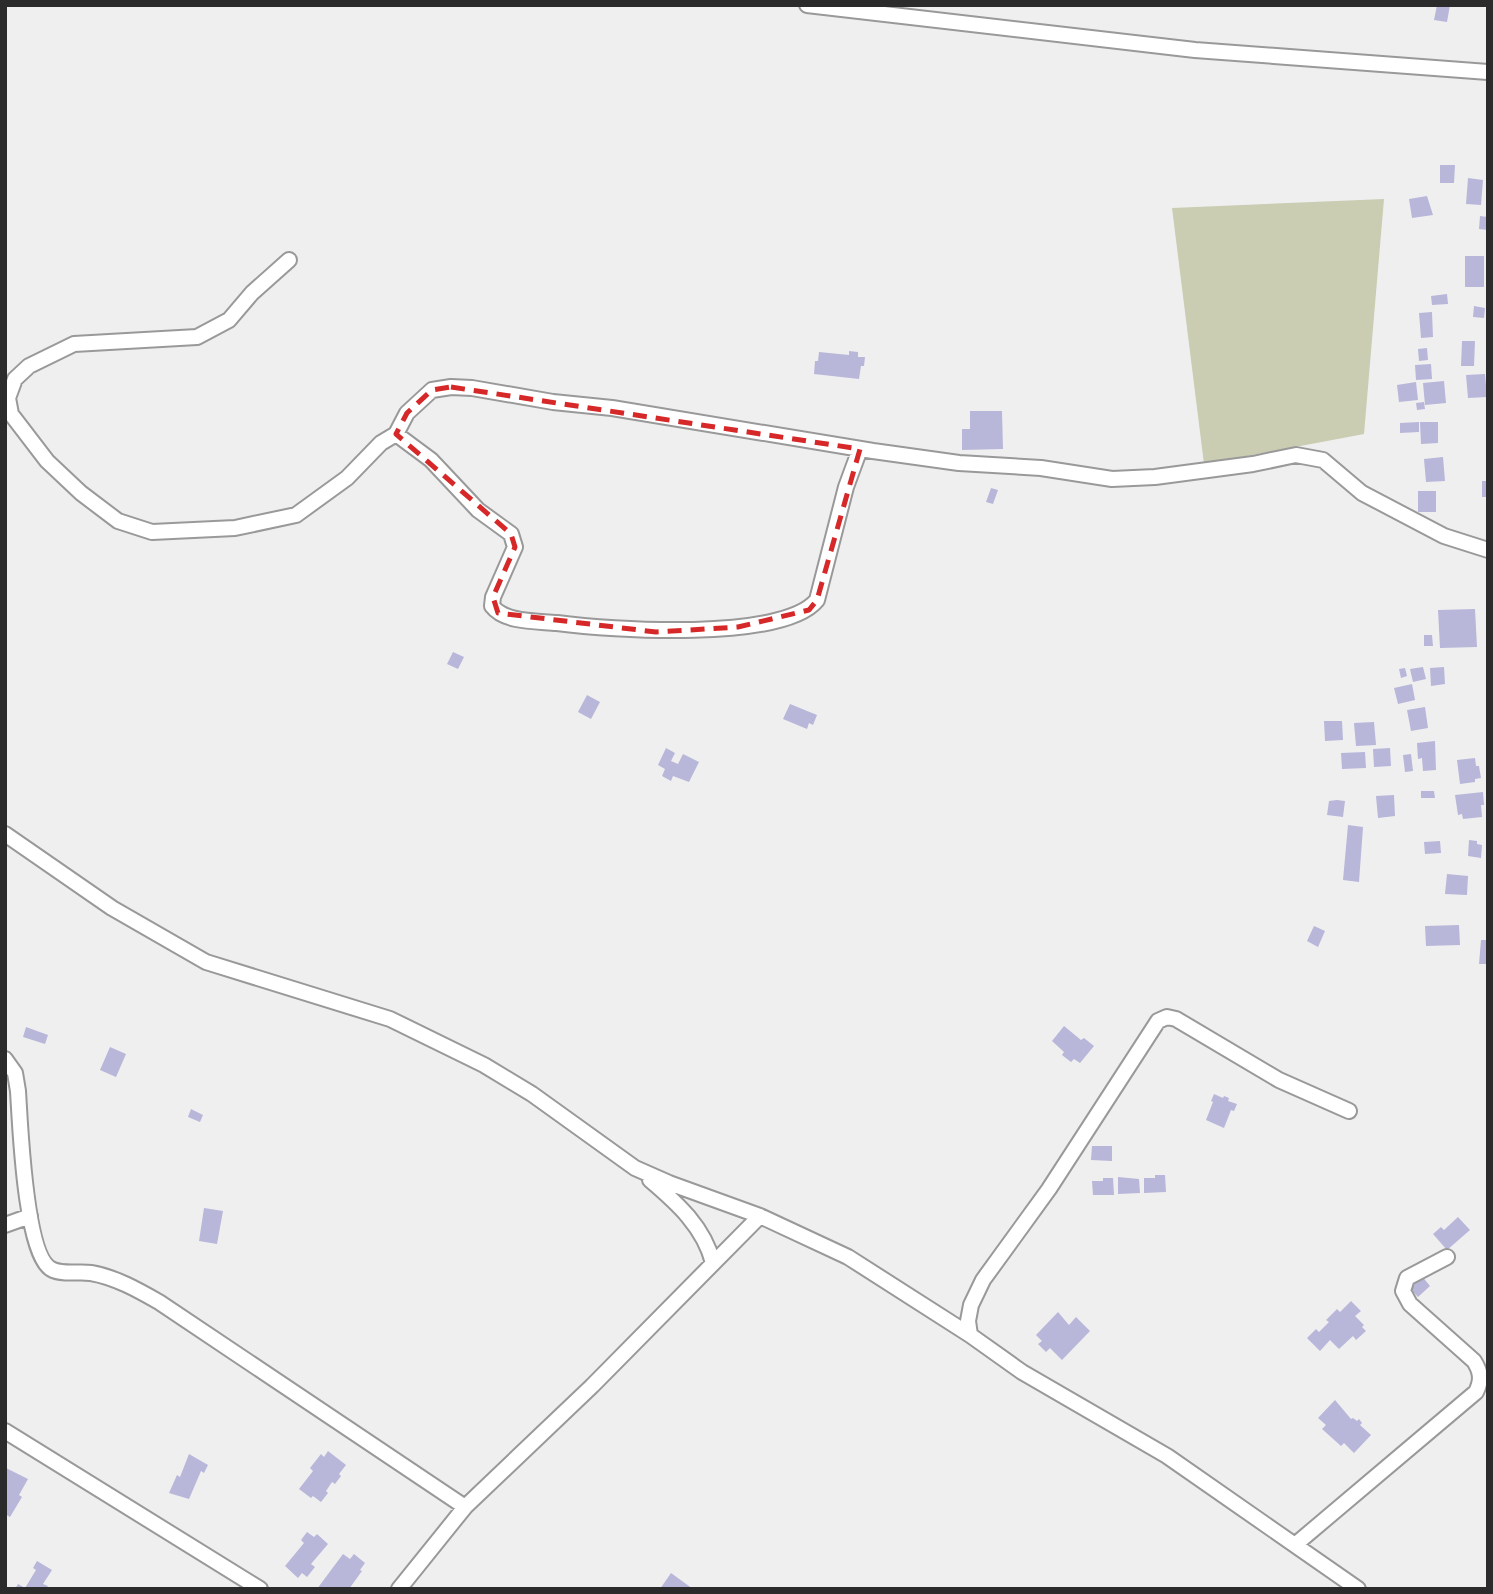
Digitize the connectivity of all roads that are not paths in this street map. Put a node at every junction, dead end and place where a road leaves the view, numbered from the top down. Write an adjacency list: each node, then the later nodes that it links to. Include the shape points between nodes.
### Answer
1 (807, 5): 2 (street, via 1195,50)
2 (1488, 72)
3 (289, 260): 4 (street, via 229,320 197,337 74,344 29,366 15,379)
4 (7, 399): 5 (street, via 11,414 64,477 118,521 152,532 235,528 296,515)
5 (396, 434): 6 (street, via 407,413 432,390 472,387); 6 (street, via 431,460 478,510 511,534 515,547 493,597 492,606 498,613 656,632 738,627 809,610 817,600)
6 (860, 449): 7 (street, via 1112,479 1167,476 1296,455 1323,460 1362,493 1444,536)
7 (1488, 551)
8 (5, 834): 11 (street, via 112,908 206,962 390,1019 484,1065)
9 (5, 1059): 12 (street, via 15,1073 18,1091)
10 (1349, 1111): 17 (street, via 1279,1080 1176,1018 1158,1021 1049,1189 983,1280 971,1305)
11 (635, 1168): 13 (street); 16 (street, via 701,1231)
12 (30, 1216): 14 (street); 19 (street, via 35,1245 52,1270 95,1274 148,1296)
13 (760, 1216): 16 (street); 17 (street, via 848,1257)
14 (5, 1225)
15 (1447, 1257): 20 (street, via 1407,1278 1403,1291 1410,1304 1474,1361 1480,1385)
16 (713, 1263): 19 (street, via 592,1387)
17 (970, 1335): 20 (street, via 1022,1372 1167,1456)
18 (5, 1431): 21 (street)
19 (465, 1507): 22 (street)
20 (1296, 1544): 23 (street)
21 (260, 1589)
22 (399, 1589)
23 (1358, 1589)

